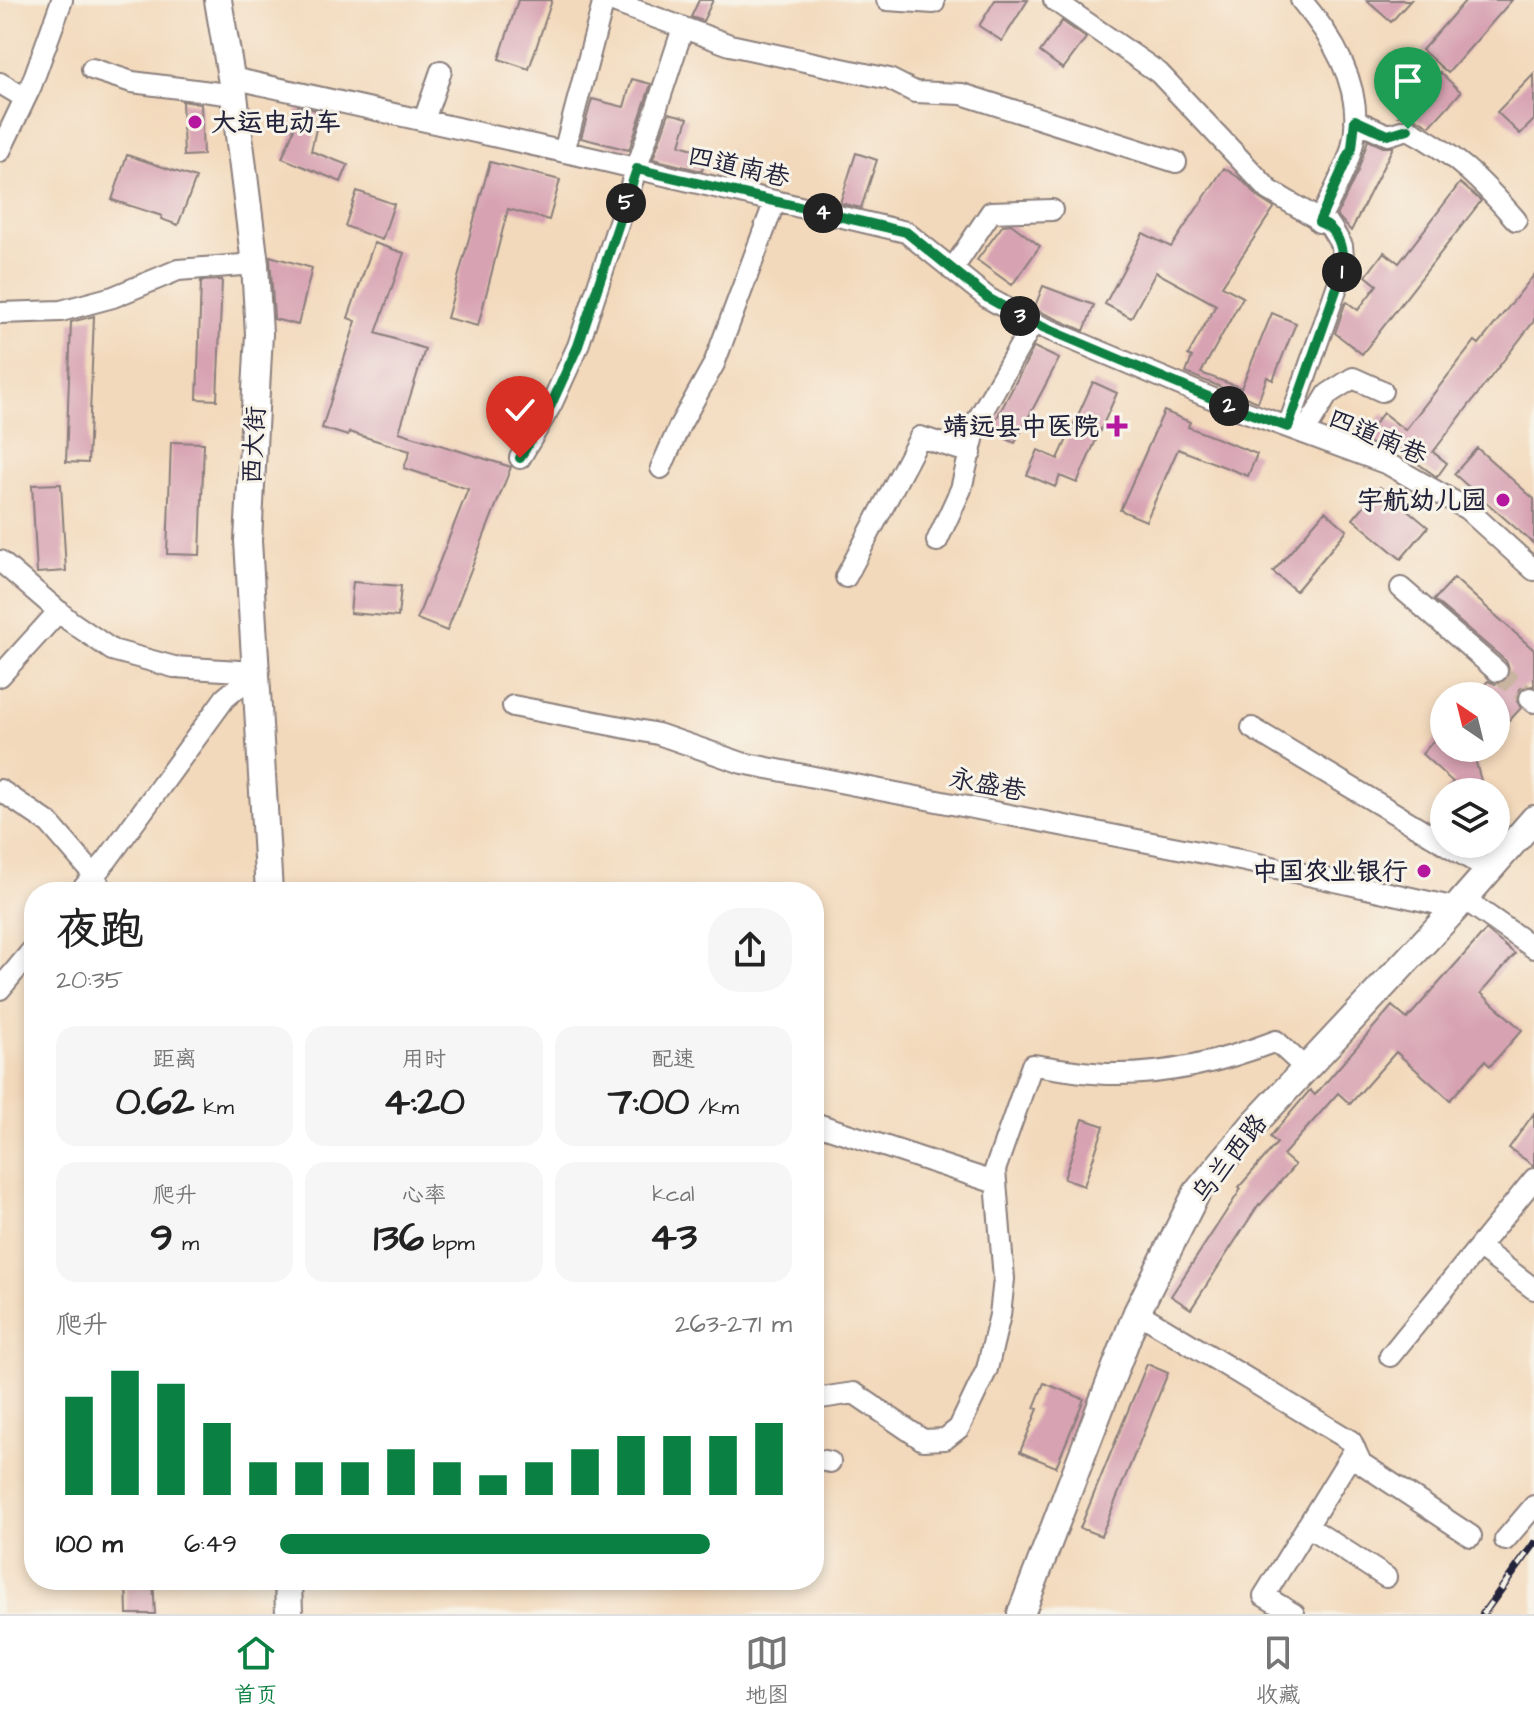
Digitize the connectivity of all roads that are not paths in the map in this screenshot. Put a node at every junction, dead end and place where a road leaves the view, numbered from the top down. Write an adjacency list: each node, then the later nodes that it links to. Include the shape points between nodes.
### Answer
1 (62, 0): 13 (street)
2 (218, 0): 12 (main road, 西大街)
3 (606, 0): 8 (street); 17 (street)
4 (887, 0): 7 (street)
5 (1054, 0): 23 (street, via 1159,73 1269,190)
6 (1301, 0): 15 (street, via 1346,67)
7 (934, 3)
8 (683, 28): 18 (street, via 730,45 889,79 915,92 962,94); 19 (street)
9 (92, 69): 12 (street, 四道南巷, via 132,82)
10 (441, 71): 14 (street)
11 (0, 83): 13 (street)
12 (233, 87): 14 (street, 四道南巷); 24 (main road, 西大街)
13 (25, 98): 16 (street)
14 (424, 120): 17 (street, 四道南巷)
15 (1355, 120): 22 (street, via 1388,135 1408,129 1441,147 1480,178); 23 (street, via 1352,148)
16 (0, 151)
17 (564, 152): 19 (street, 四道南巷)
18 (1176, 162)
19 (637, 169): 20 (street, 四道南巷); 31 (street, via 578,346)
20 (775, 201): 25 (street, 四道南巷, via 906,232); 32 (street, via 714,364)
21 (1052, 210): 25 (street, via 991,212)
22 (1516, 220)
23 (1319, 222): 29 (street, via 1330,226 1342,246 1344,267)
24 (255, 264): 26 (street, via 178,270 61,311); 40 (main road, 西大街, via 259,334 248,541)
25 (952, 270): 27 (street, 四道南巷)
26 (0, 313)
27 (1033, 323): 29 (street, 四道南巷); 30 (street, via 978,419)
28 (1382, 391): 29 (street, via 1353,378 1328,394)
29 (1296, 430): 35 (street, 四道南巷, via 1388,464 1467,509)
30 (971, 453): 33 (street); 36 (street, via 920,437)
31 (520, 458)
32 (661, 468)
33 (937, 541)
34 (0, 561): 38 (street)
35 (1534, 570)
36 (846, 577)
37 (1401, 588): 39 (street)
38 (59, 611): 40 (street, via 112,650 174,667); 41 (street)
39 (1497, 671)
40 (256, 672): 50 (street, via 225,698); 51 (main road, 西大街)
41 (0, 676)
42 (513, 706): 52 (street, 永盛巷, via 658,734 742,763)
43 (1252, 728): 46 (street)
44 (0, 790): 49 (street, via 49,823)
45 (1534, 819): 48 (main road, 乌兰西路)
46 (1430, 835)
47 (1469, 858): 48 (street)
48 (1489, 870): 52 (main road, 乌兰西路)
49 (96, 882)
50 (99, 882)
51 (268, 882)
52 (1460, 903): 53 (street, 永盛巷); 56 (main road, 乌兰西路)
53 (1534, 948)
54 (24, 960): 55 (street)
55 (0, 989)
56 (1305, 1068): 59 (street, via 1276,1041 1197,1065 1139,1073 1032,1065 995,1170); 62 (main road, 乌兰西路, via 1197,1192)
57 (824, 1126): 59 (street)
58 (1534, 1179): 60 (street)
59 (996, 1183): 64 (street, via 1004,1279 1000,1315 987,1369 959,1428 945,1439 923,1440 854,1393)
60 (1480, 1248): 61 (street); 63 (street)
61 (1534, 1289)
62 (1137, 1312): 65 (street, via 1351,1441); 73 (main road, 乌兰西路)
63 (1390, 1356)
64 (824, 1398)
65 (1355, 1449): 67 (street); 68 (street, via 1361,1463)
66 (1534, 1506): 69 (street)
67 (1307, 1526): 70 (street); 74 (street, via 1264,1596)
68 (1471, 1536)
69 (1505, 1540)
70 (1386, 1577)
71 (288, 1590): 72 (main road)
72 (289, 1614)
73 (1021, 1614)
74 (1294, 1614)

